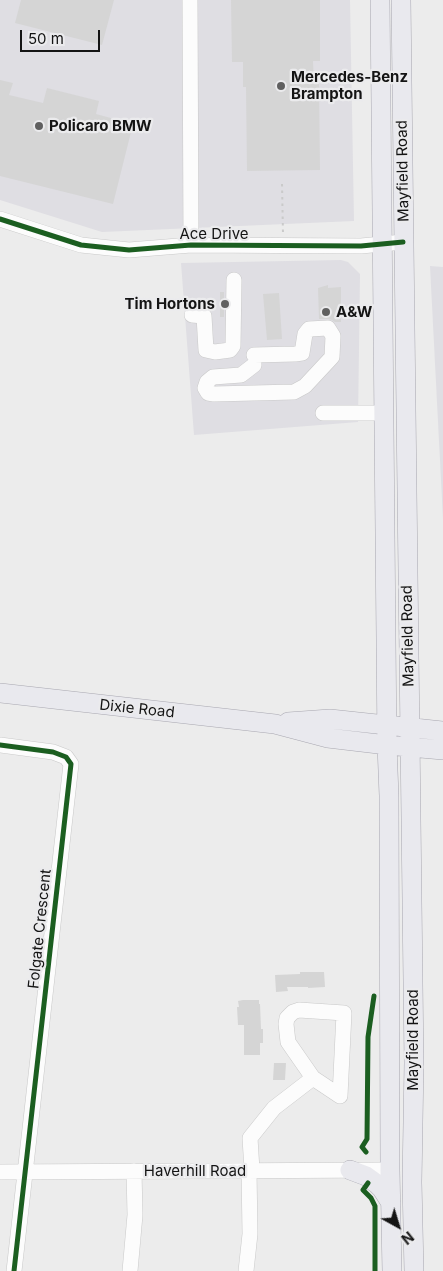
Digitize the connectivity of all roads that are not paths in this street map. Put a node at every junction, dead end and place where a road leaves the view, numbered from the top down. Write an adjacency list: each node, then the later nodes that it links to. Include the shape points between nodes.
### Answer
1 (190, 0): 6 (street)
2 (380, 0): 7 (main road, Mayfield Road)
3 (401, 0): 5 (main road, Mayfield Road)
4 (0, 219): 6 (street, Ace Drive, via 81,245 129,250)
5 (403, 242): 7 (street, Ace Drive); 16 (main road, Mayfield Road)
6 (191, 245): 7 (street, Ace Drive)
7 (382, 245): 12 (main road, Mayfield Road)
8 (234, 280): 9 (street, via 233,346 230,350 206,350 204,316)
9 (192, 316)
10 (219, 394): 10 (street, via 208,393 205,388 213,376 242,375 254,360 302,353 309,329 328,328 333,336 332,357 294,392)
11 (323, 413): 12 (street)
12 (384, 413): 15 (main road, Mayfield Road)
13 (0, 693): 14 (main road, Dixie Road)
14 (275, 724): 15 (main road, Dixie Road, via 330,719); 19 (main road, Dixie Road, via 328,738)
15 (387, 724): 16 (main road, Dixie Road); 19 (main road, Mayfield Road)
16 (409, 727): 17 (main road, Dixie Road); 20 (main road, Mayfield Road)
17 (443, 731)
18 (0, 745): 28 (street, Folgate Crescent, via 53,752 66,757 71,764)
19 (387, 745): 20 (main road, Dixie Road); 25 (main road, Mayfield Road)
20 (409, 747): 21 (main road, Dixie Road); 29 (main road, Mayfield Road, via 414,1063)
21 (443, 750)
22 (313, 1078): 22 (street, via 288,1042 288,1018 299,1010 344,1013 340,1096); 23 (street, via 274,1108 250,1138)
23 (250, 1170): 24 (street, Haverhill Road); 26 (street, Haverhill Road); 33 (street, via 250,1234)
24 (350, 1170): 25 (street, Haverhill Road); 30 (main road, via 366,1176 382,1189)
25 (390, 1170): 29 (main road); 30 (main road, Mayfield Road)
26 (134, 1171): 28 (street, Haverhill Road); 32 (street, via 135,1215)
27 (0, 1172): 28 (street, Haverhill Road)
28 (26, 1172): 31 (street)
29 (412, 1182): 35 (main road, Mayfield Road)
30 (390, 1202): 34 (main road, Mayfield Road)
31 (14, 1271)
32 (130, 1271)
33 (246, 1271)
34 (392, 1271)
35 (414, 1271)

